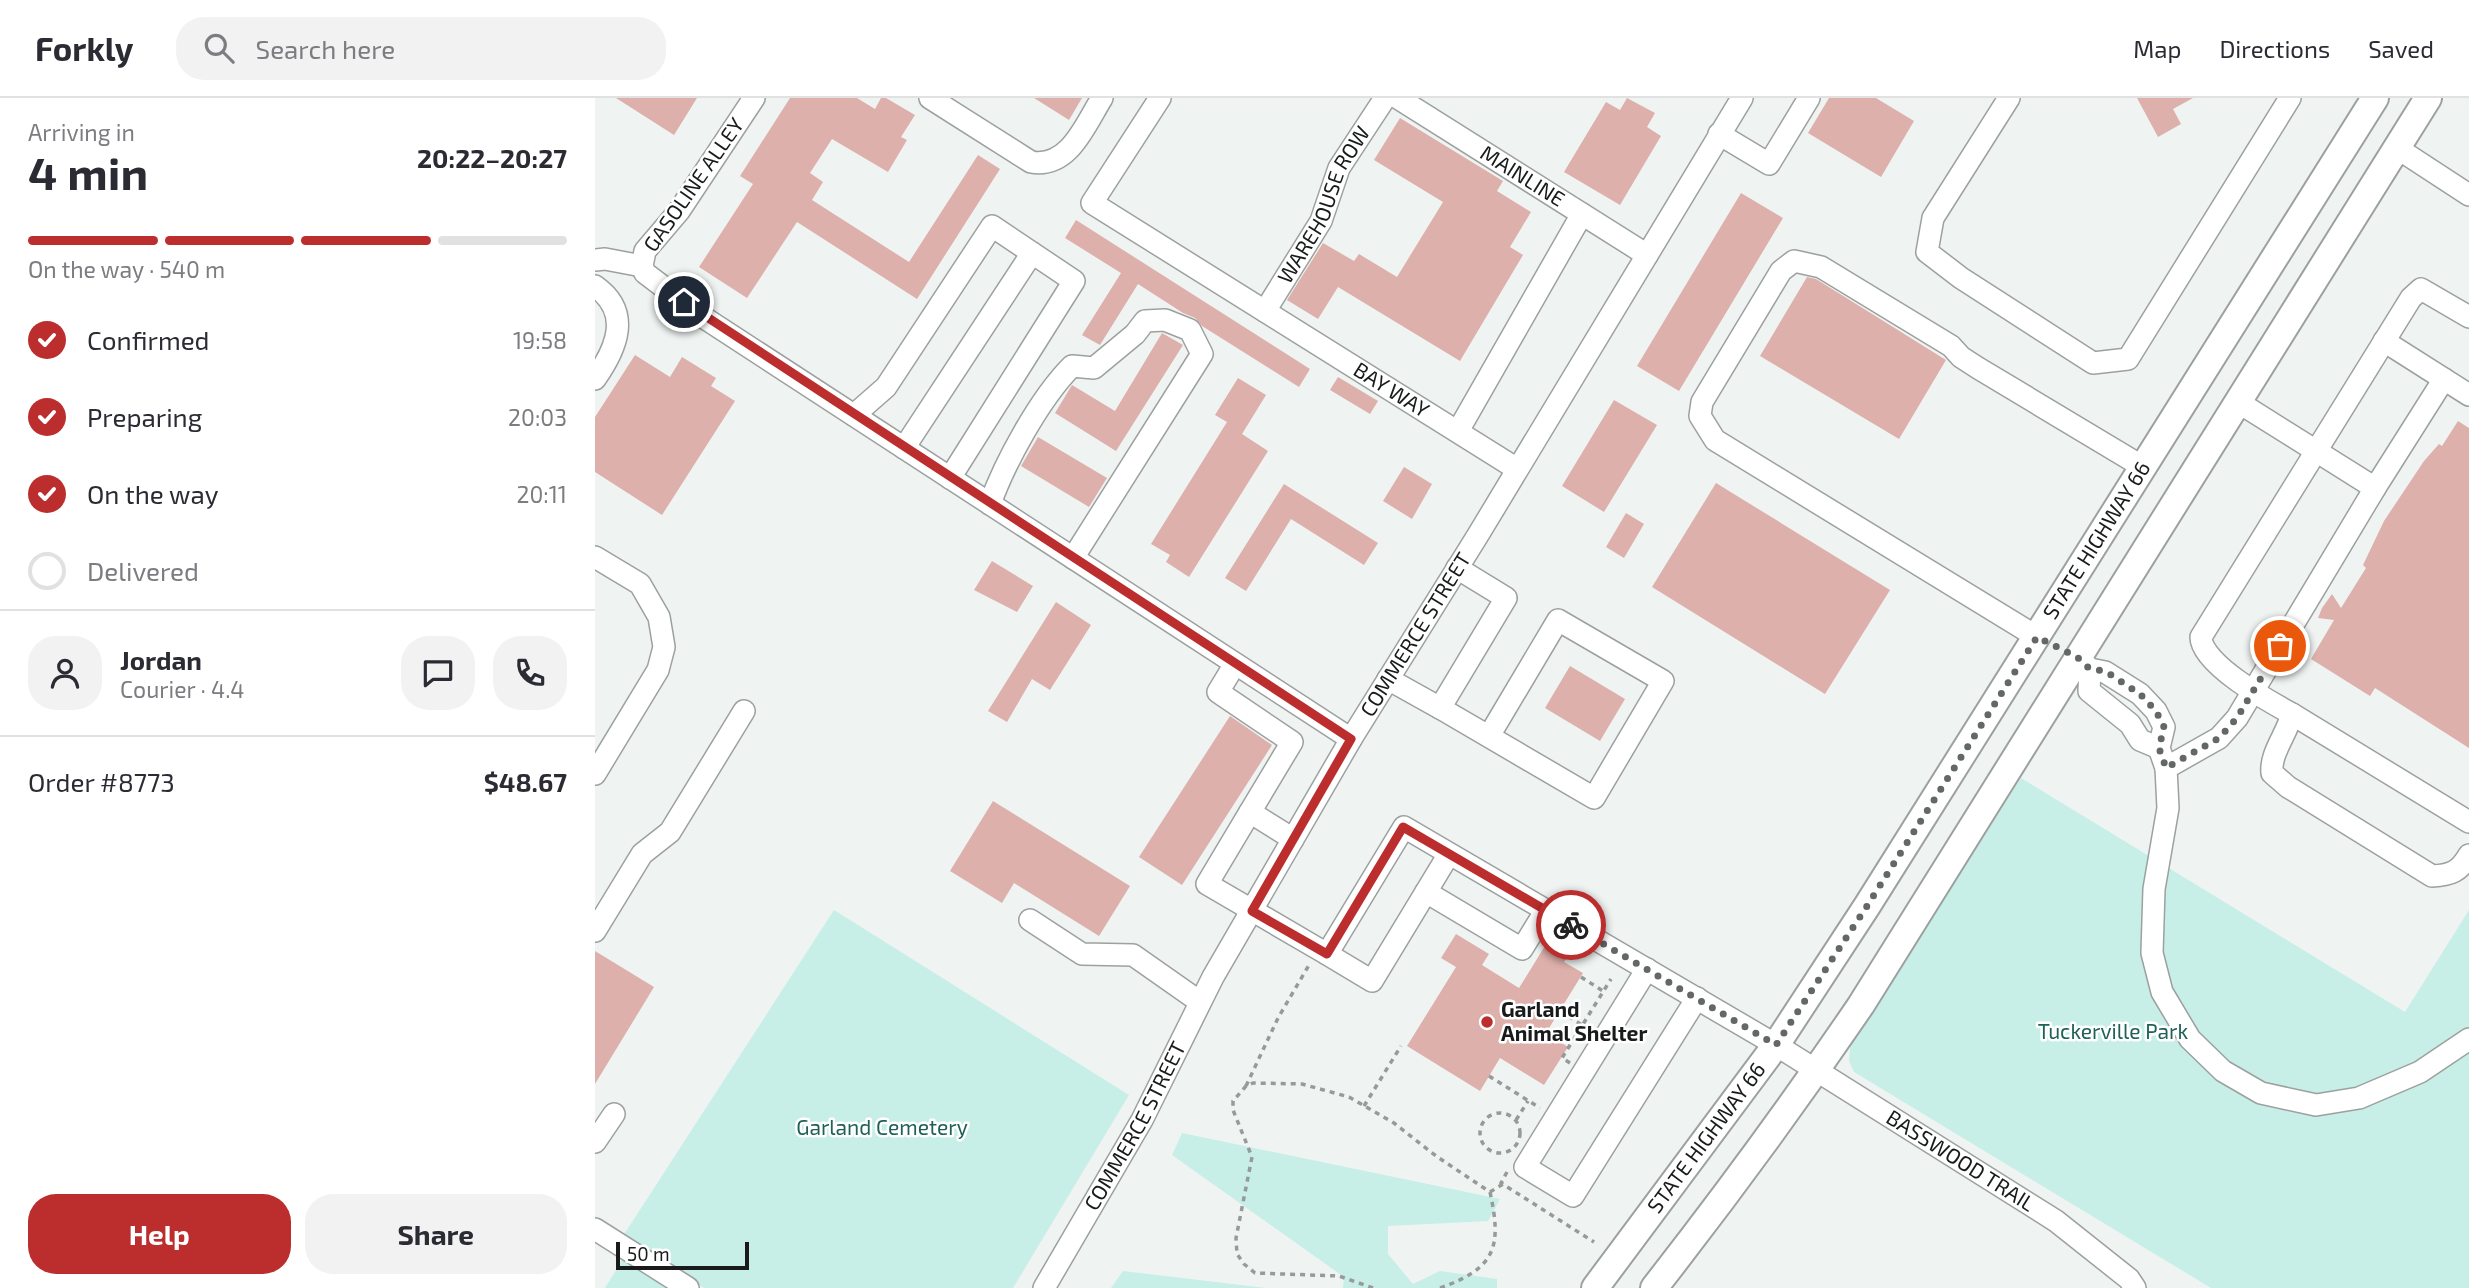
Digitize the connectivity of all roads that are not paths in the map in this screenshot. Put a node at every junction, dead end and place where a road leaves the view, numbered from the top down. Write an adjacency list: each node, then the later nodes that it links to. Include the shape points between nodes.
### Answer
1 (754, 98): 20 (street, GASOLINE ALLEY, via 679,211 645,251)
2 (930, 98): 3 (street, via 1031,162 1043,164 1067,153)
3 (1102, 98)
4 (1160, 98): 22 (street, BAY WAY, via 1092,203)
5 (1385, 98): 22 (street, WAREHOUSE ROW, via 1339,168 1321,221)
6 (1398, 98): 16 (street, MAINLINE)
7 (1741, 98): 13 (street, COMMERCE STREET)
8 (1809, 98): 13 (street, via 1769,164)
9 (2009, 98): 10 (street, via 1933,218 1927,252 2093,363 2127,359)
10 (2290, 98)
11 (2375, 98): 33 (main road, STATE HIGHWAY 66)
12 (2428, 98): 14 (main road)
13 (1719, 134): 18 (street, COMMERCE STREET)
14 (2397, 148): 15 (street); 28 (main road)
15 (2469, 195)
16 (1583, 214): 18 (street, MAINLINE); 30 (street)
17 (1032, 253): 29 (street, via 992,226 886,387); 31 (street); 35 (street, via 1074,281)
18 (1647, 255): 34 (street, COMMERCE STREET)
19 (595, 260): 20 (street)
20 (644, 270): 29 (street, via 703,317)
21 (595, 286): 25 (street, via 613,303 619,323 612,349)
22 (1265, 310): 30 (street, BAY WAY)
23 (2469, 317): 24 (street, via 2421,289)
24 (2384, 341): 26 (street); 32 (street)
25 (595, 379)
26 (2444, 379): 27 (street); 36 (street)
27 (2469, 395)
28 (2238, 402): 32 (street); 42 (main road)
29 (854, 415): 31 (street)
30 (1458, 431): 34 (street, BAY WAY)
31 (904, 448): 35 (street)
32 (2317, 451): 36 (street); 45 (street, via 2201,638 2210,657)
33 (2143, 467): 41 (main road, STATE HIGHWAY 66); 41 (street, via 1821,267 1794,261 1781,271 1702,402 1700,416 1715,440)
34 (1517, 469): 40 (street, COMMERCE STREET)
35 (950, 478): 37 (street)
36 (2375, 488): 45 (street)
37 (990, 504): 39 (street); 39 (street, via 1001,473 1058,380 1072,366 1094,368 1145,321 1165,320 1190,330 1202,354)
38 (595, 557): 52 (street, via 640,584 659,617 664,647 658,670)
39 (1073, 558): 43 (street)
40 (1457, 569): 44 (street, COMMERCE STREET); 46 (street, via 1506,598)
41 (2037, 637): 42 (main road); 68 (main road, STATE HIGHWAY 66)
42 (2084, 663): 51 (street, via 2140,694 2156,711 2164,727); 69 (main road)
43 (1235, 664): 50 (street); 53 (street, via 1218,692 1292,742)
44 (1388, 679): 46 (street); 50 (street, COMMERCE STREET)
45 (2253, 691): 48 (street); 51 (street, via 2219,738)
46 (1440, 708): 49 (street)
47 (744, 711): 62 (street, via 670,832 642,854)
48 (2292, 714): 54 (street); 57 (street, via 2271,762 2272,773 2288,787 2432,876 2450,876)
49 (1489, 736): 49 (street, via 1594,798 1663,681 1558,620)
50 (1351, 739): 55 (street, COMMERCE STREET)
51 (2162, 758): 67 (street, via 2168,808 2154,889 2151,953 2162,992 2190,1039 2223,1071 2261,1093 2316,1105 2359,1098 2420,1072)
52 (595, 774)
53 (1250, 812): 55 (street); 60 (street, via 1207,884)
54 (2469, 821)
55 (1293, 839): 60 (street, COMMERCE STREET)
56 (1449, 854): 58 (street); 59 (street, BASSWOOD TRAIL); 63 (street, BASSWOOD TRAIL, via 1403,827)
57 (2469, 855)
58 (1426, 892): 59 (street, via 1522,949); 63 (street, via 1372,981)
59 (1546, 910): 64 (street, BASSWOOD TRAIL)
60 (1252, 911): 63 (street); 66 (street, COMMERCE STREET)
61 (1030, 920): 66 (street, via 1082,954 1133,955)
62 (595, 931)
63 (1318, 959)
64 (1647, 969): 65 (street, BASSWOOD TRAIL); 65 (street, via 1525,1167 1549,1182 1573,1196)
65 (1697, 999): 68 (street, BASSWOOD TRAIL)
66 (1200, 1002): 74 (street, COMMERCE STREET, via 1142,1120)
67 (2469, 1039)
68 (1776, 1045): 69 (street, BASSWOOD TRAIL); 75 (main road, STATE HIGHWAY 66)
69 (1817, 1071): 76 (main road); 77 (street, BASSWOOD TRAIL, via 2056,1221)
70 (614, 1114): 71 (street)
71 (595, 1142)
72 (595, 1229): 73 (street)
73 (688, 1288)
74 (1044, 1288)
75 (1594, 1288)
76 (1654, 1288)
77 (2135, 1288)

